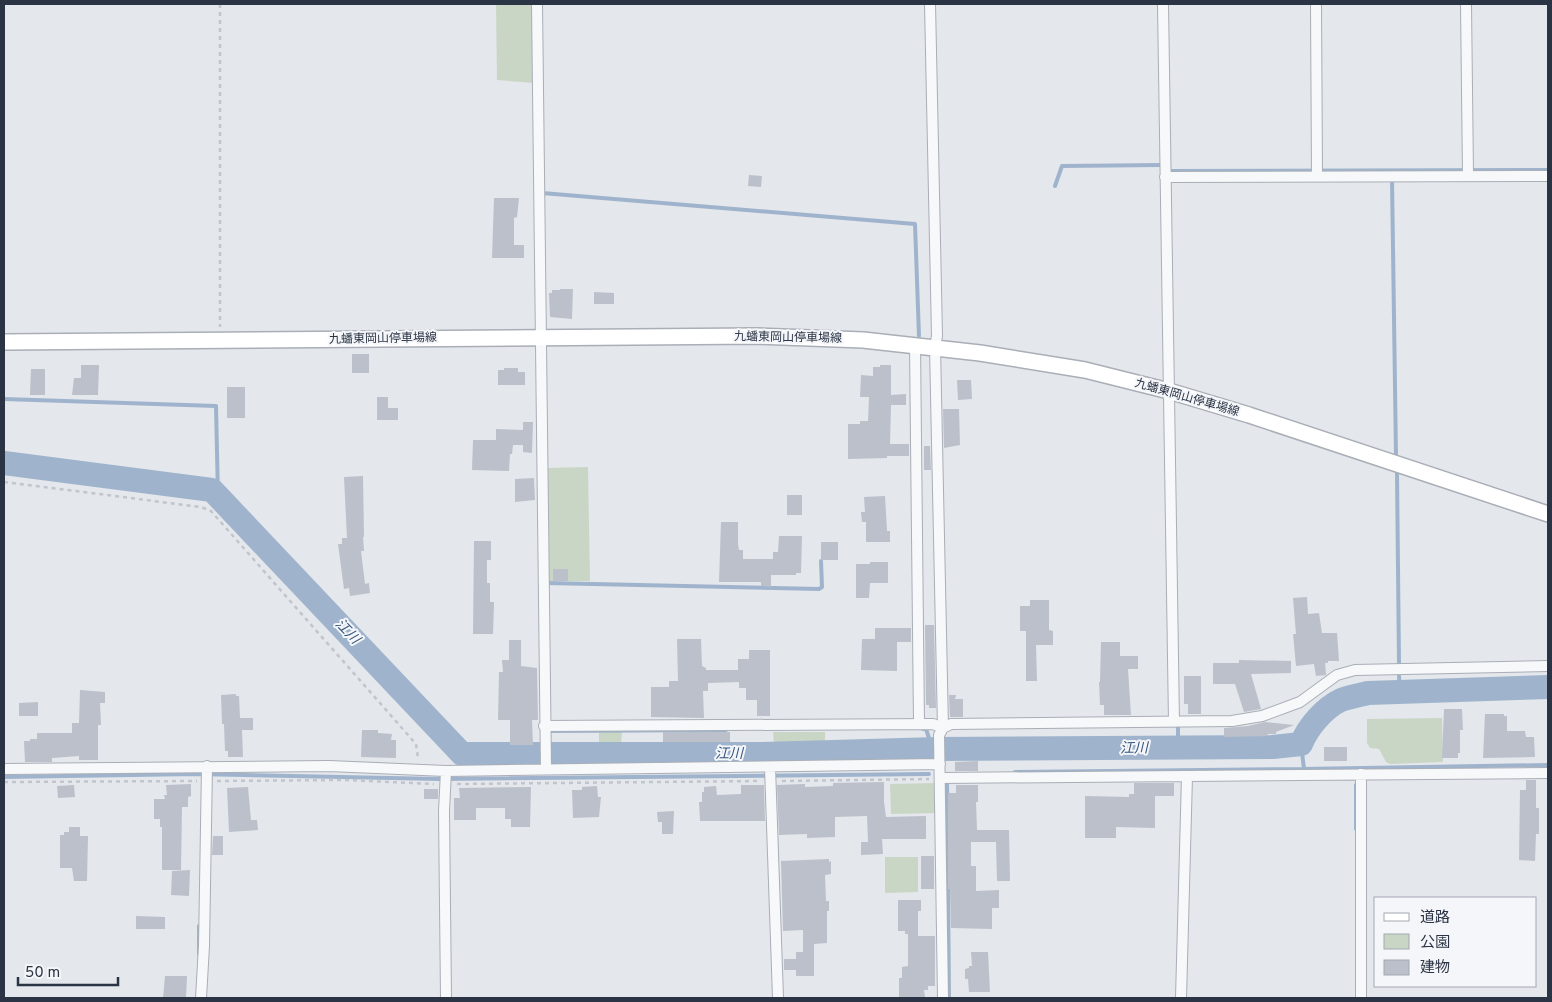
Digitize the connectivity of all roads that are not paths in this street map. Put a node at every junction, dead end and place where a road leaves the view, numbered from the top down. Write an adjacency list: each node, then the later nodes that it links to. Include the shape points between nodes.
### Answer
1 (537, 4): 10 (street)
2 (930, 4): 13 (street)
3 (1164, 4): 9 (street)
4 (1316, 4): 6 (street)
5 (1466, 4): 7 (street)
6 (1317, 172): 7 (street); 9 (street)
7 (1468, 172): 8 (street)
8 (1548, 176)
9 (1169, 177): 14 (street)
10 (540, 338): 11 (main road, 九蟠東岡山停車場線); 12 (main road, 九蟠東岡山停車場線, via 811,337); 19 (street)
11 (4, 342)
12 (915, 345): 13 (main road, 九蟠東岡山停車場線); 18 (street)
13 (935, 347): 14 (main road, 九蟠東岡山停車場線, via 1085,370); 20 (street)
14 (1169, 391): 15 (main road, 九蟠東岡山停車場線); 17 (street)
15 (1548, 514)
16 (1548, 666): 17 (street, via 1356,670 1337,675 1300,702 1262,716 1232,722)
17 (1174, 722): 20 (street, via 951,724)
18 (923, 724): 19 (street); 20 (street, via 933,724)
19 (547, 726): 23 (street, via 544,739)
20 (941, 732): 21 (street)
21 (940, 761): 24 (street); 30 (street)
22 (4, 769): 26 (street)
23 (546, 769): 24 (street); 29 (street)
24 (770, 772): 33 (street)
25 (1548, 773): 27 (street)
26 (206, 774): 29 (street, via 329,766 418,769); 31 (street)
27 (1361, 774): 28 (street); 36 (street)
28 (1187, 776): 30 (street); 35 (street)
29 (446, 777): 32 (street)
30 (941, 778): 34 (street)
31 (201, 998)
32 (446, 998)
33 (778, 998)
34 (943, 998)
35 (1181, 998)
36 (1362, 998)

